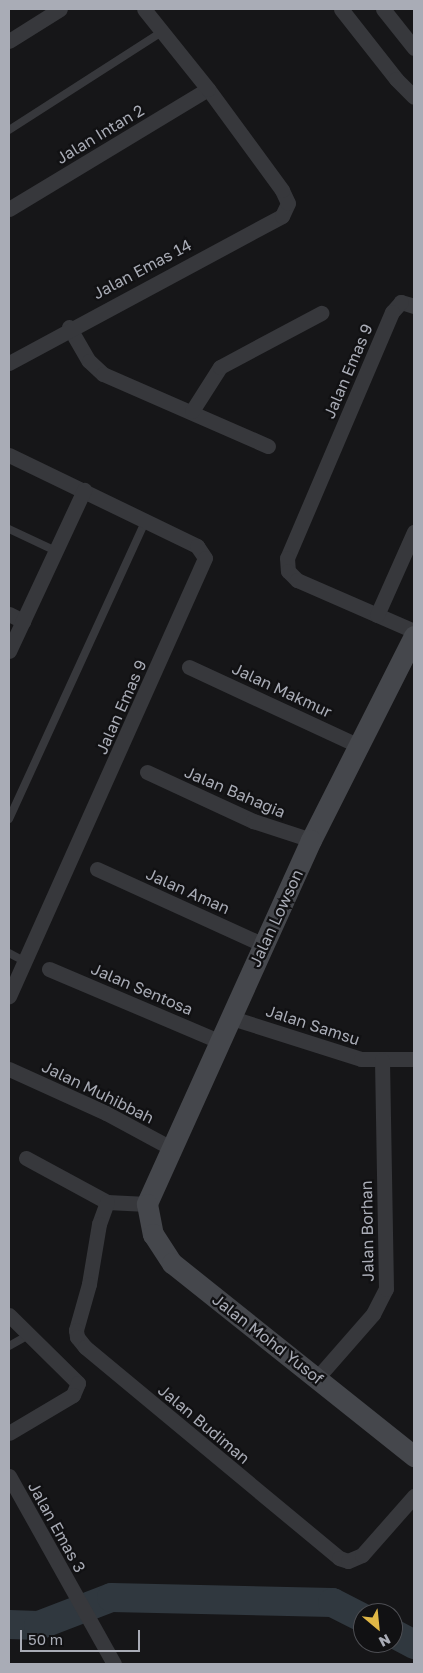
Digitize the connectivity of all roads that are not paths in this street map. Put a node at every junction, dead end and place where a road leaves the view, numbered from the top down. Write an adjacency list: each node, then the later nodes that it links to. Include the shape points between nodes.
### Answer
1 (60, 9): 6 (street)
2 (144, 9): 5 (street)
3 (341, 9): 9 (street)
4 (383, 9): 7 (street)
5 (163, 31): 8 (street); 10 (lane)
6 (9, 41)
7 (414, 48)
8 (208, 89): 11 (street, Jalan Intan 2); 14 (street, Jalan Emas 14, via 282,190 288,203 282,216)
9 (414, 97)
10 (9, 130)
11 (9, 209)
12 (414, 306): 25 (street, Jalan Emas 9, via 401,302 392,312 287,558 288,571 297,580)
13 (321, 313): 16 (street, via 220,368)
14 (69, 328): 15 (street, Jalan Emas 14); 16 (street, via 89,361 103,374)
15 (9, 363)
16 (192, 411): 17 (street)
17 (268, 446)
18 (9, 454): 19 (street, Jalan Emas 9)
19 (84, 490): 20 (street, Jalan Emas 9); 23 (street)
20 (146, 520): 33 (lane); 38 (street, Jalan Emas 9, via 197,546 205,558)
21 (9, 529): 23 (lane)
22 (414, 532): 25 (street)
23 (56, 551): 26 (street)
24 (9, 614): 26 (street)
25 (377, 615): 27 (street, Jalan Emas 9)
26 (23, 621): 29 (street)
27 (414, 631)
28 (414, 636): 31 (street, Jalan Lowson)
29 (9, 651)
30 (189, 667): 31 (street, Jalan Makmur)
31 (359, 746): 34 (street, Jalan Lowson)
32 (148, 772): 34 (street, Jalan Bahagia, via 246,818)
33 (9, 819)
34 (311, 840): 36 (street, Jalan Lowson)
35 (97, 869): 36 (street, Jalan Aman)
36 (264, 945): 41 (street, Jalan Lowson)
37 (9, 953): 38 (lane)
38 (26, 962): 40 (street, Jalan Emas 9)
39 (49, 969): 42 (street, Jalan Sentosa)
40 (9, 996)
41 (232, 1018): 42 (street, Jalan Lowson); 44 (street, Jalan Samsu, via 334,1052)
42 (221, 1042): 46 (street, Jalan Lowson)
43 (414, 1059): 44 (street, Jalan Samsu)
44 (382, 1060): 53 (street, Jalan Borhan, via 386,1289 373,1314)
45 (9, 1069): 46 (street, Jalan Muhibbah, via 106,1113)
46 (171, 1148): 49 (street, Jalan Lowson)
47 (26, 1158): 48 (street)
48 (107, 1202): 49 (street); 57 (street, Jalan Budiman, via 99,1224 89,1284 76,1330 85,1347 339,1558 348,1560 362,1555)
49 (147, 1204): 53 (street, Jalan Mohd Yusof, via 153,1234 172,1263)
50 (9, 1315): 51 (street)
51 (30, 1335): 52 (lane); 54 (street, via 76,1377 78,1388 74,1395)
52 (9, 1346)
53 (316, 1378): 55 (street, Jalan Mohd Yusof)
54 (9, 1433)
55 (414, 1456)
56 (9, 1476): 58 (street, Jalan Emas 3)
57 (414, 1496)
58 (114, 1664)

